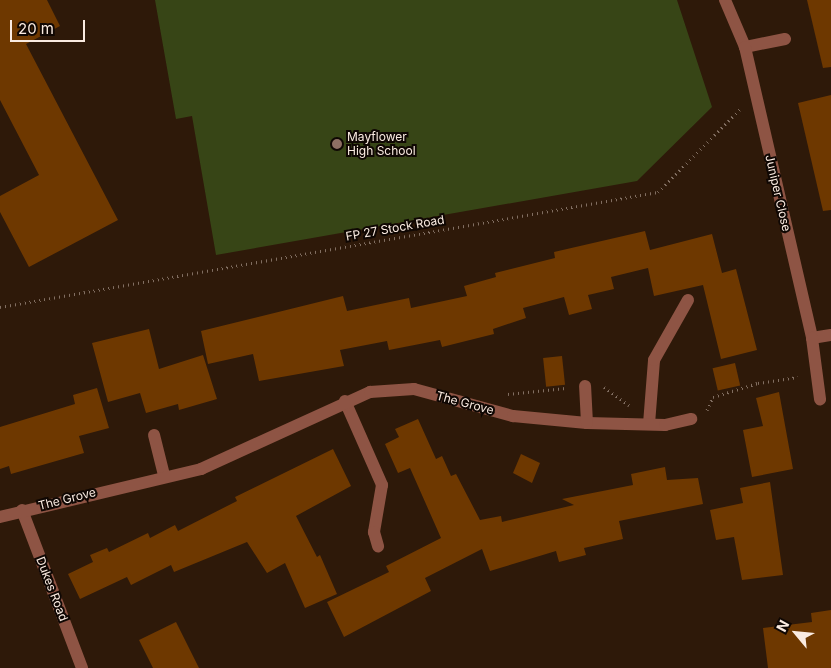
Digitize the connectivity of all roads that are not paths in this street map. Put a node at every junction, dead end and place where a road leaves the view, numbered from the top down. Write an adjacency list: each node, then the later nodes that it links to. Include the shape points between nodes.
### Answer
1 (725, 0): 3 (street, Juniper Close)
2 (785, 39): 3 (street)
3 (745, 47): 6 (street, Juniper Close)
4 (688, 300): 12 (street, via 654,360)
5 (831, 335): 6 (street)
6 (812, 338): 8 (street, Juniper Close)
7 (585, 386): 11 (street)
8 (820, 399)
9 (345, 401): 11 (street, The Grove, via 370,392 414,389 513,416); 14 (street, The Grove, via 229,459); 17 (street, via 382,485 374,532)
10 (691, 419): 12 (street, The Grove, via 665,425)
11 (587, 423): 12 (street, The Grove)
12 (649, 424)
13 (154, 435): 14 (street)
14 (164, 475): 15 (street, The Grove)
15 (22, 510): 16 (street, The Grove); 18 (street, Dukes Road)
16 (0, 517)
17 (378, 546)
18 (82, 668)

